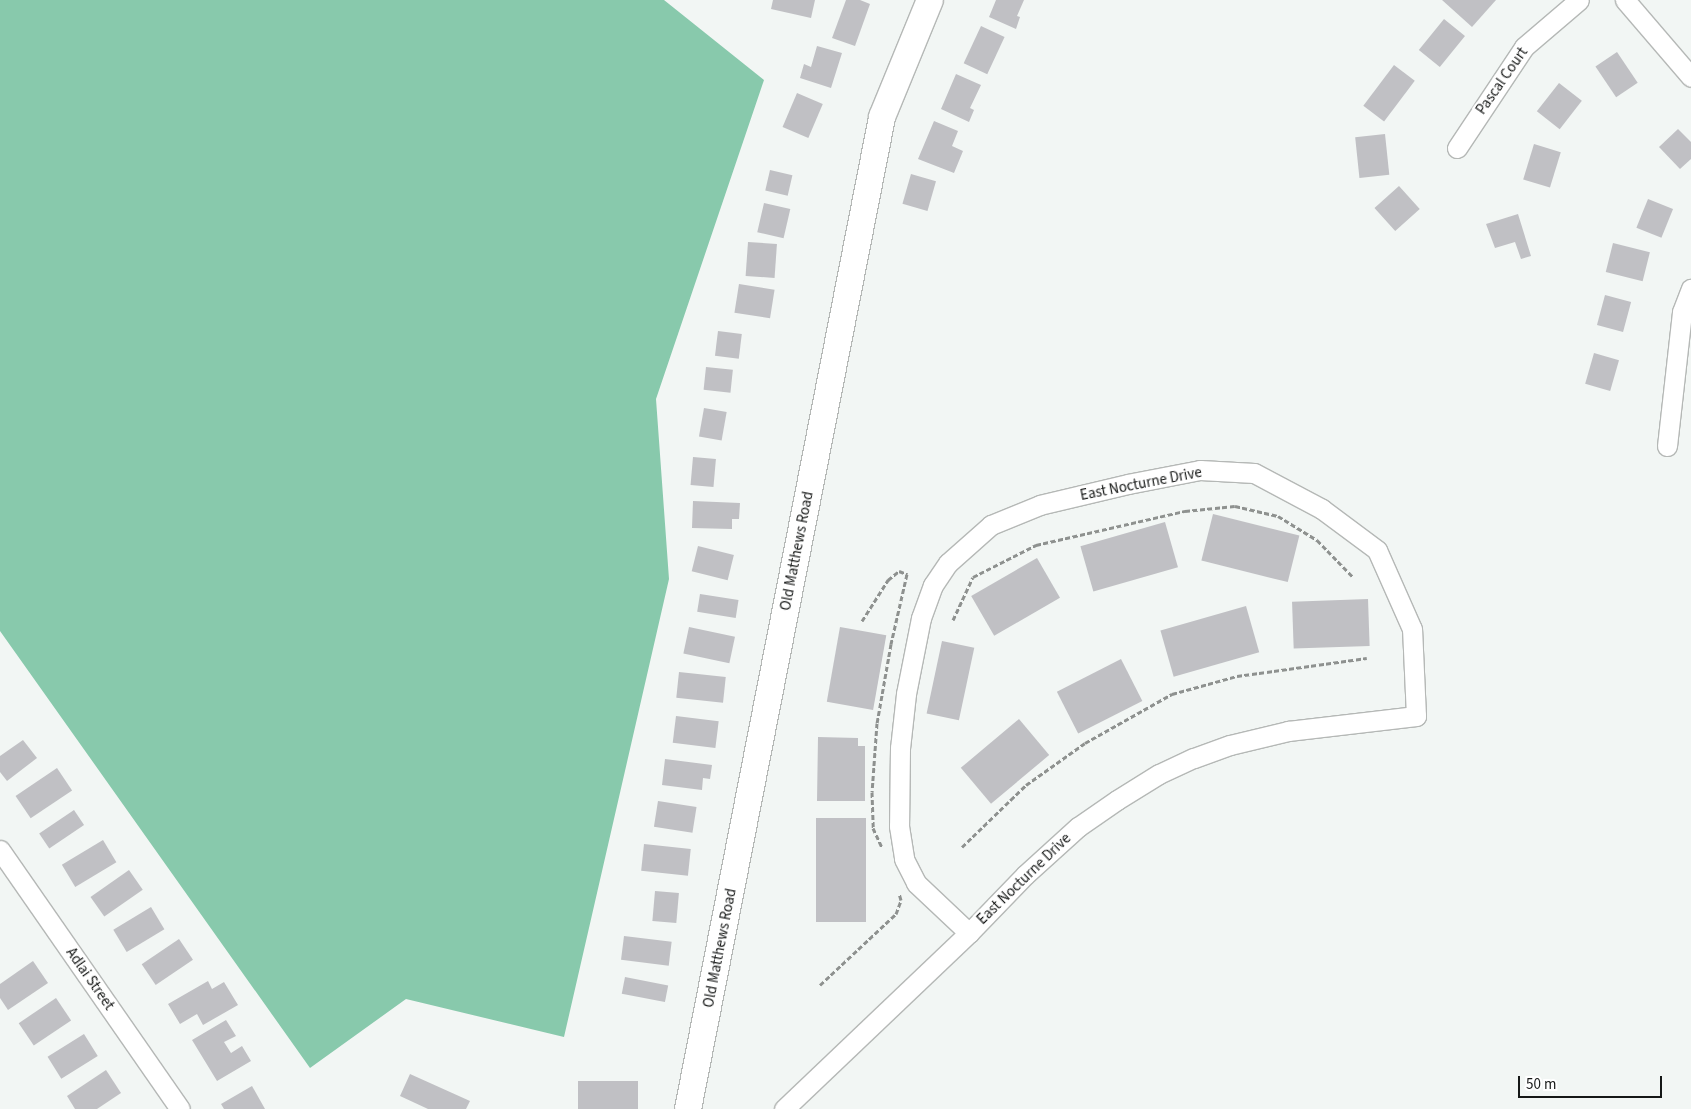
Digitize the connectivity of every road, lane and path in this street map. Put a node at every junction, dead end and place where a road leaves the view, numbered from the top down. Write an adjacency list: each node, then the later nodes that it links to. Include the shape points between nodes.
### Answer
1 (930, 0): 15 (street, Old Matthews Road, via 882,117)
2 (1579, 0): 5 (street, Pascal Court, via 1524,47)
3 (1625, 0): 4 (street)
4 (1691, 77)
5 (1456, 148)
6 (1691, 289): 7 (street, via 1682,312)
7 (1667, 446)
8 (1353, 577): 9 (path, via 1317,540 1278,516 1235,506 1185,511 1036,545 973,577)
9 (953, 620)
10 (1366, 658): 11 (path, via 1236,676 1172,694 1084,742 1026,785)
11 (962, 846)
12 (0, 850): 14 (street, Adlai Street)
13 (969, 933): 13 (street, East Nocturne Drive, via 1024,875 1078,827 1159,774 1230,745 1288,731 1416,716 1412,629 1377,550 1322,509 1254,473 1200,470 1040,505 992,525 948,563 933,585 921,618 906,694 900,748 899,826 904,859 916,883); 16 (street, East Nocturne Drive)
14 (180, 1109)
15 (688, 1109)
16 (784, 1109)

